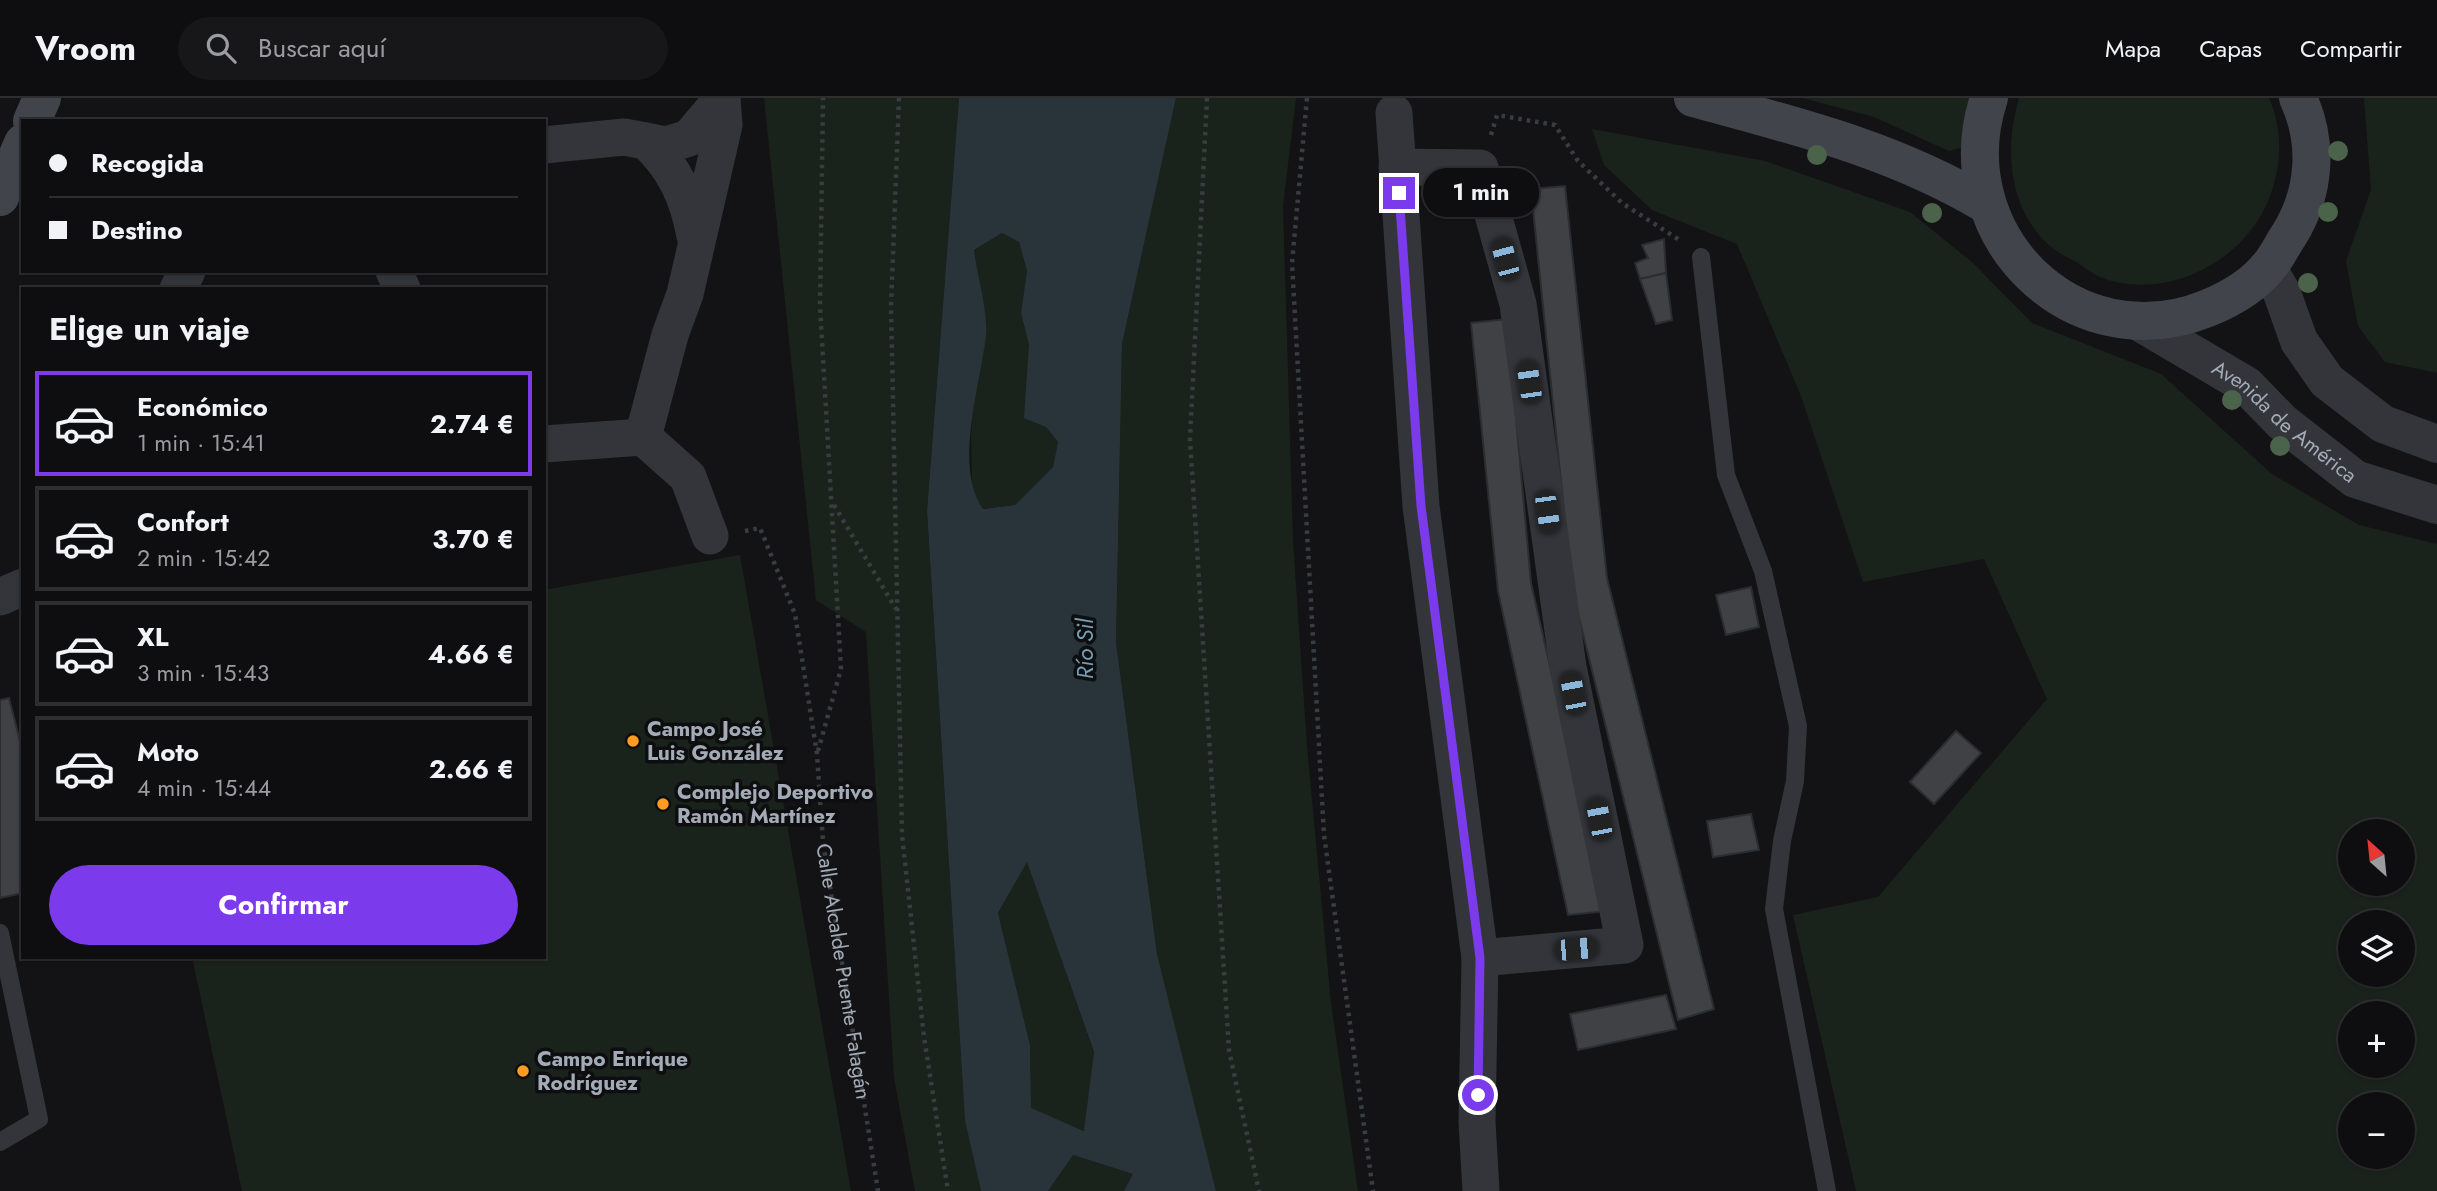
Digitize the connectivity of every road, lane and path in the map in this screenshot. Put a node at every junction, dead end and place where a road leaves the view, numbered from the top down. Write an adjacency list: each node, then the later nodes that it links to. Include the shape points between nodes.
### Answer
1 (42, 98): 11 (main road)
2 (722, 98): 12 (street, via 689,138 666,145); 19 (street, via 724,125)
3 (823, 98): 26 (path, via 820,306)
4 (899, 98): 33 (path, via 891,306)
5 (1207, 98): 40 (path, via 1190,439 1229,1050)
6 (1307, 98): 41 (path, via 1292,263 1324,835)
7 (1693, 98): 18 (main road, via 1842,138 1939,177)
8 (1989, 98): 18 (main road, via 1978,150)
9 (2298, 98): 21 (main road, via 2310,123 2312,171 2301,215)
10 (1394, 113): 15 (street)
11 (33, 119)
12 (646, 141): 13 (street, via 624,137); 19 (street, via 666,159 681,186)
13 (546, 145)
14 (21, 149): 17 (main road)
15 (1397, 167): 16 (street); 36 (street, via 1421,506)
16 (1480, 167): 20 (path, via 1497,115 1555,125 1578,161 1622,203 1671,232); 36 (street, via 1518,304 1568,667 1625,945)
17 (0, 197)
18 (1985, 204): 22 (main road, via 2001,239 2043,287 2098,315)
19 (695, 241): 23 (street, via 685,294)
20 (1701, 257): 43 (lane, via 1726,475 1763,570 1798,726 1795,781 1774,908)
21 (2268, 268): 22 (main road, via 2231,298 2188,316); 25 (street, via 2299,341 2327,381 2383,424)
22 (2139, 321): 27 (street, Avenida de América, via 2246,385 2282,422 2355,479)
23 (643, 437): 24 (street); 28 (street, via 688,477)
24 (546, 444)
25 (2437, 444)
26 (833, 505): 33 (path); 34 (path, via 841,669)
27 (2437, 506)
28 (709, 536): 34 (path, Calle Alcalde Puente Falagán, via 760,528 795,614)
29 (21, 588): 30 (street)
30 (0, 597)
31 (21, 607): 32 (street)
32 (0, 612)
33 (898, 612): 39 (path, via 902,835 924,1037)
34 (817, 754): 38 (path, Calle Alcalde Puente Falagán, via 824,842)
35 (0, 933): 37 (lane, via 39,1119)
36 (1480, 958): 42 (street, via 1477,1122)
37 (0, 1142)
38 (878, 1191)
39 (948, 1191)
40 (1259, 1191)
41 (1373, 1191)
42 (1481, 1191)
43 (1827, 1191)

